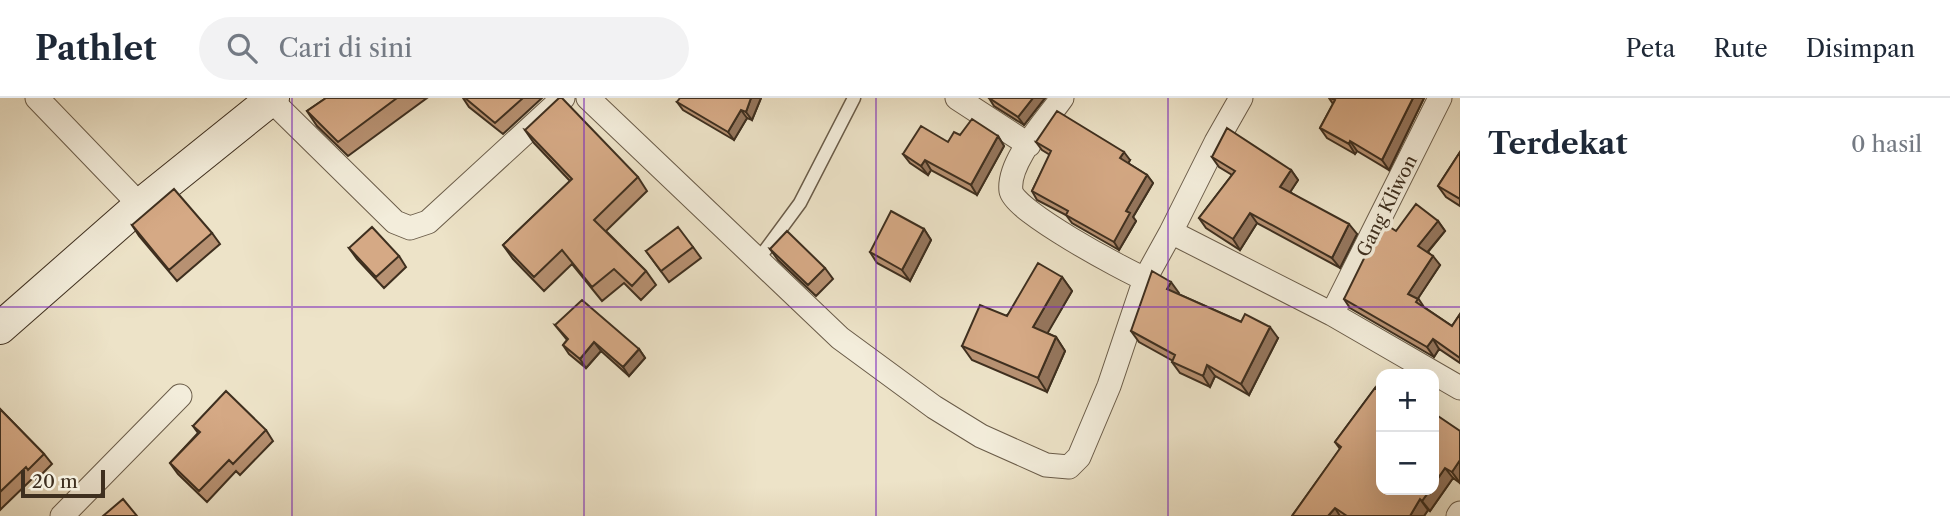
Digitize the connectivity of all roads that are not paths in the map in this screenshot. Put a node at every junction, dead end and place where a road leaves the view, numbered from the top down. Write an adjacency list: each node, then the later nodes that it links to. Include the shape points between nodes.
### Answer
1 (37, 98): 11 (street)
2 (563, 98): 9 (street, via 428,222 410,228 395,222)
3 (588, 98): 13 (street)
4 (854, 98): 13 (lane, via 800,203)
5 (957, 98): 10 (street)
6 (1062, 98): 10 (street)
7 (1241, 98): 12 (street)
8 (1440, 98): 15 (street, Gang Kliwon)
9 (272, 99): 11 (main road)
10 (1029, 145): 14 (street, via 1019,157 1013,198 1041,221)
11 (141, 205): 16 (main road)
12 (1171, 232): 14 (street); 15 (street)
13 (758, 260): 14 (street, via 840,338 934,407 1024,457 1065,468 1079,457)
14 (1145, 279)
15 (1332, 314): 17 (street)
16 (0, 328)
17 (1460, 388)
18 (180, 396): 19 (street)
19 (62, 516)

